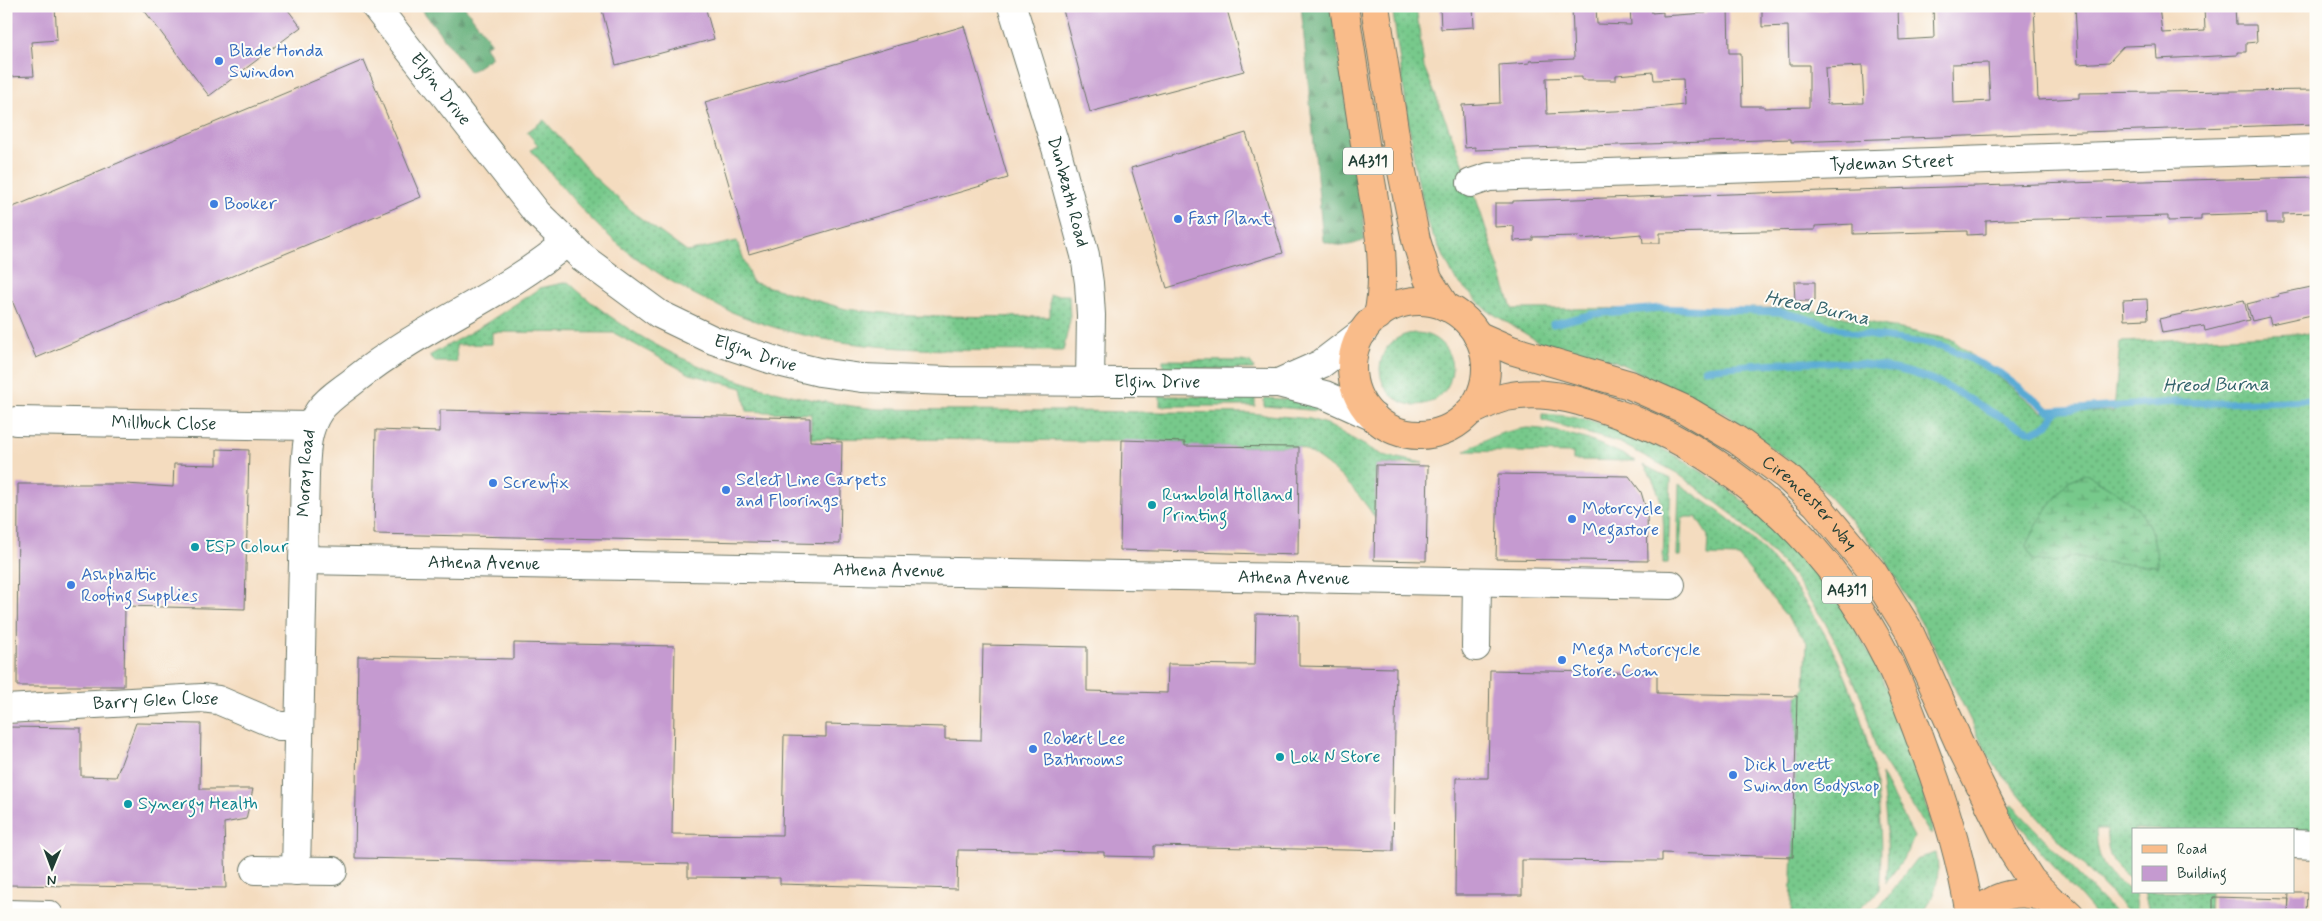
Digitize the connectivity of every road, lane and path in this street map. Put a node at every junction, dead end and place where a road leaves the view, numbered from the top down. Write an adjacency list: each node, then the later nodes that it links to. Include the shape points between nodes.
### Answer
1 (375, 6): 7 (street, Elgin Drive, via 537,213)
2 (1012, 6): 11 (street, Dunbeath Road, via 1085,255 1091,316)
3 (1344, 6): 9 (main road, A4311, via 1378,225 1382,298)
4 (1375, 6): 8 (main road, A4311, via 1396,142 1416,240 1428,278)
5 (2316, 149): 6 (street, Tydeman Street, via 1489,177)
6 (1471, 183)
7 (567, 242): 11 (street, Elgin Drive, via 583,258 659,314 713,340 782,363 862,378); 16 (street, Moray Road, via 520,276 380,360 332,398 319,411)
8 (1446, 307): 9 (main road, A4311, via 1411,302 1390,308); 10 (main road, A4311, via 1466,321)
9 (1370, 324): 12 (street, Elgin Drive, via 1321,364); 14 (main road, A4311, via 1354,350 1352,376 1360,399)
10 (1477, 335): 13 (main road, A4311, via 1485,355 1486,376 1478,399); 28 (main road, Cirencester Way / A4311, via 1529,356 1624,383 1686,410 1748,448 1786,476 1816,504 1866,563 1898,611 2013,852 2031,880)
11 (1090, 382): 12 (street, Elgin Drive)
12 (1278, 383): 14 (street, Elgin Drive, via 1324,395)
13 (1469, 412): 14 (main road, A4311, via 1450,428 1421,435 1398,432); 31 (main road, Cirencester Way / A4311, via 1506,397 1546,394 1595,406 1644,424 1700,454 1750,489 1796,530 1848,591 1889,661 1947,818)
14 (1374, 417)
15 (16, 421): 16 (street, Millbuck Close)
16 (311, 426): 17 (street, Moray Road, via 306,450)
17 (303, 560): 18 (street, Athena Avenue); 22 (street, Moray Road)
18 (1477, 582): 19 (street, Athena Avenue); 20 (street)
19 (1671, 585)
20 (1476, 646)
21 (6, 709): 22 (street, Barry Glen Close, via 202,698 218,700 279,726)
22 (299, 726): 26 (street, Moray Road)
23 (2294, 844): 24 (street)
24 (2316, 845)
25 (255, 870): 26 (street)
26 (296, 871): 27 (street)
27 (332, 871)
28 (2064, 908): 32 (main road, A4311, via 2033,893 2015,893 1998,898)
29 (6, 914): 30 (street)
30 (49, 915)
31 (1970, 915)
32 (1976, 915)

